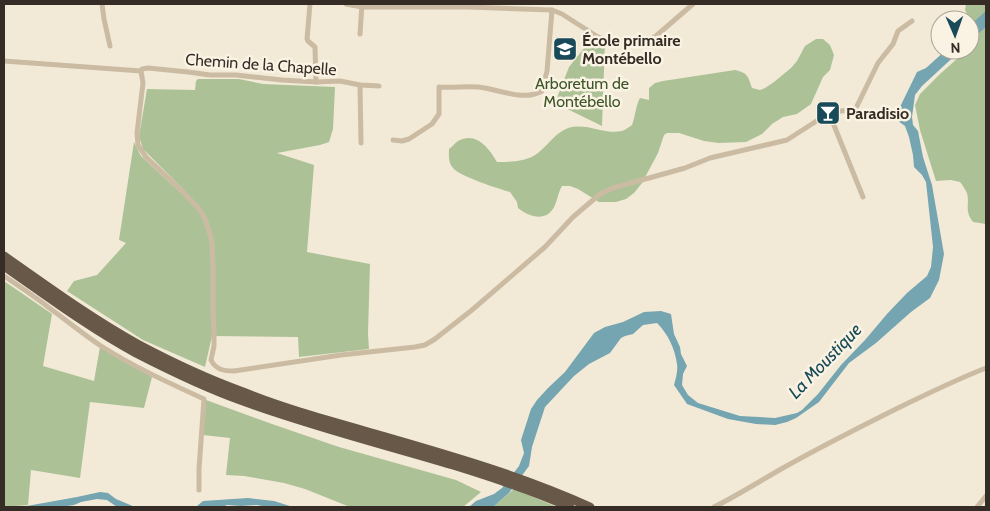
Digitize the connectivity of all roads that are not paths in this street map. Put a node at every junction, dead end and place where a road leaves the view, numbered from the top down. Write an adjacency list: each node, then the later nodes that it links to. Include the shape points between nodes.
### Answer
1 (102, 4): 14 (street)
2 (310, 4): 17 (street, via 307,39 316,47)
3 (346, 4): 7 (street)
4 (555, 4): 11 (street)
5 (693, 4): 11 (street, via 656,36 632,43 598,37)
6 (396, 5): 7 (street); 8 (street)
7 (362, 6): 13 (street)
8 (431, 6): 9 (street)
9 (468, 6): 10 (street)
10 (521, 6): 11 (street)
11 (553, 10): 21 (street, via 542,91 519,96 478,87 439,87 439,114 432,124 409,139)
12 (912, 21): 20 (street, via 898,31 893,44 878,63 858,106 853,110)
13 (360, 34)
14 (110, 46)
15 (4, 61): 16 (street, Chemin de la Chapelle)
16 (141, 71): 17 (street, Chemin de la Chapelle, via 148,68); 20 (street, via 138,144 146,157 199,209 210,230 214,333 211,360 216,368 234,371 425,345 472,310 600,194 710,158 787,140)
17 (316, 82): 18 (street, Chemin de la Chapelle)
18 (360, 84): 19 (street, Chemin de la Chapelle); 22 (street)
19 (379, 86)
20 (829, 113): 23 (street)
21 (393, 140)
22 (361, 143)
23 (863, 197)
24 (4, 256): 28 (highway, via 139,345 196,373 310,415 506,473)
25 (4, 266): 28 (highway, via 135,352 190,380 288,417 499,480)
26 (4, 276): 29 (street, via 102,346 133,365 204,399)
27 (986, 368): 33 (street, via 837,438)
28 (523, 484): 31 (highway); 32 (highway, via 555,491)
29 (199, 490)
30 (986, 496): 34 (street)
31 (570, 507)
32 (590, 507)
33 (714, 507)
34 (977, 507)

